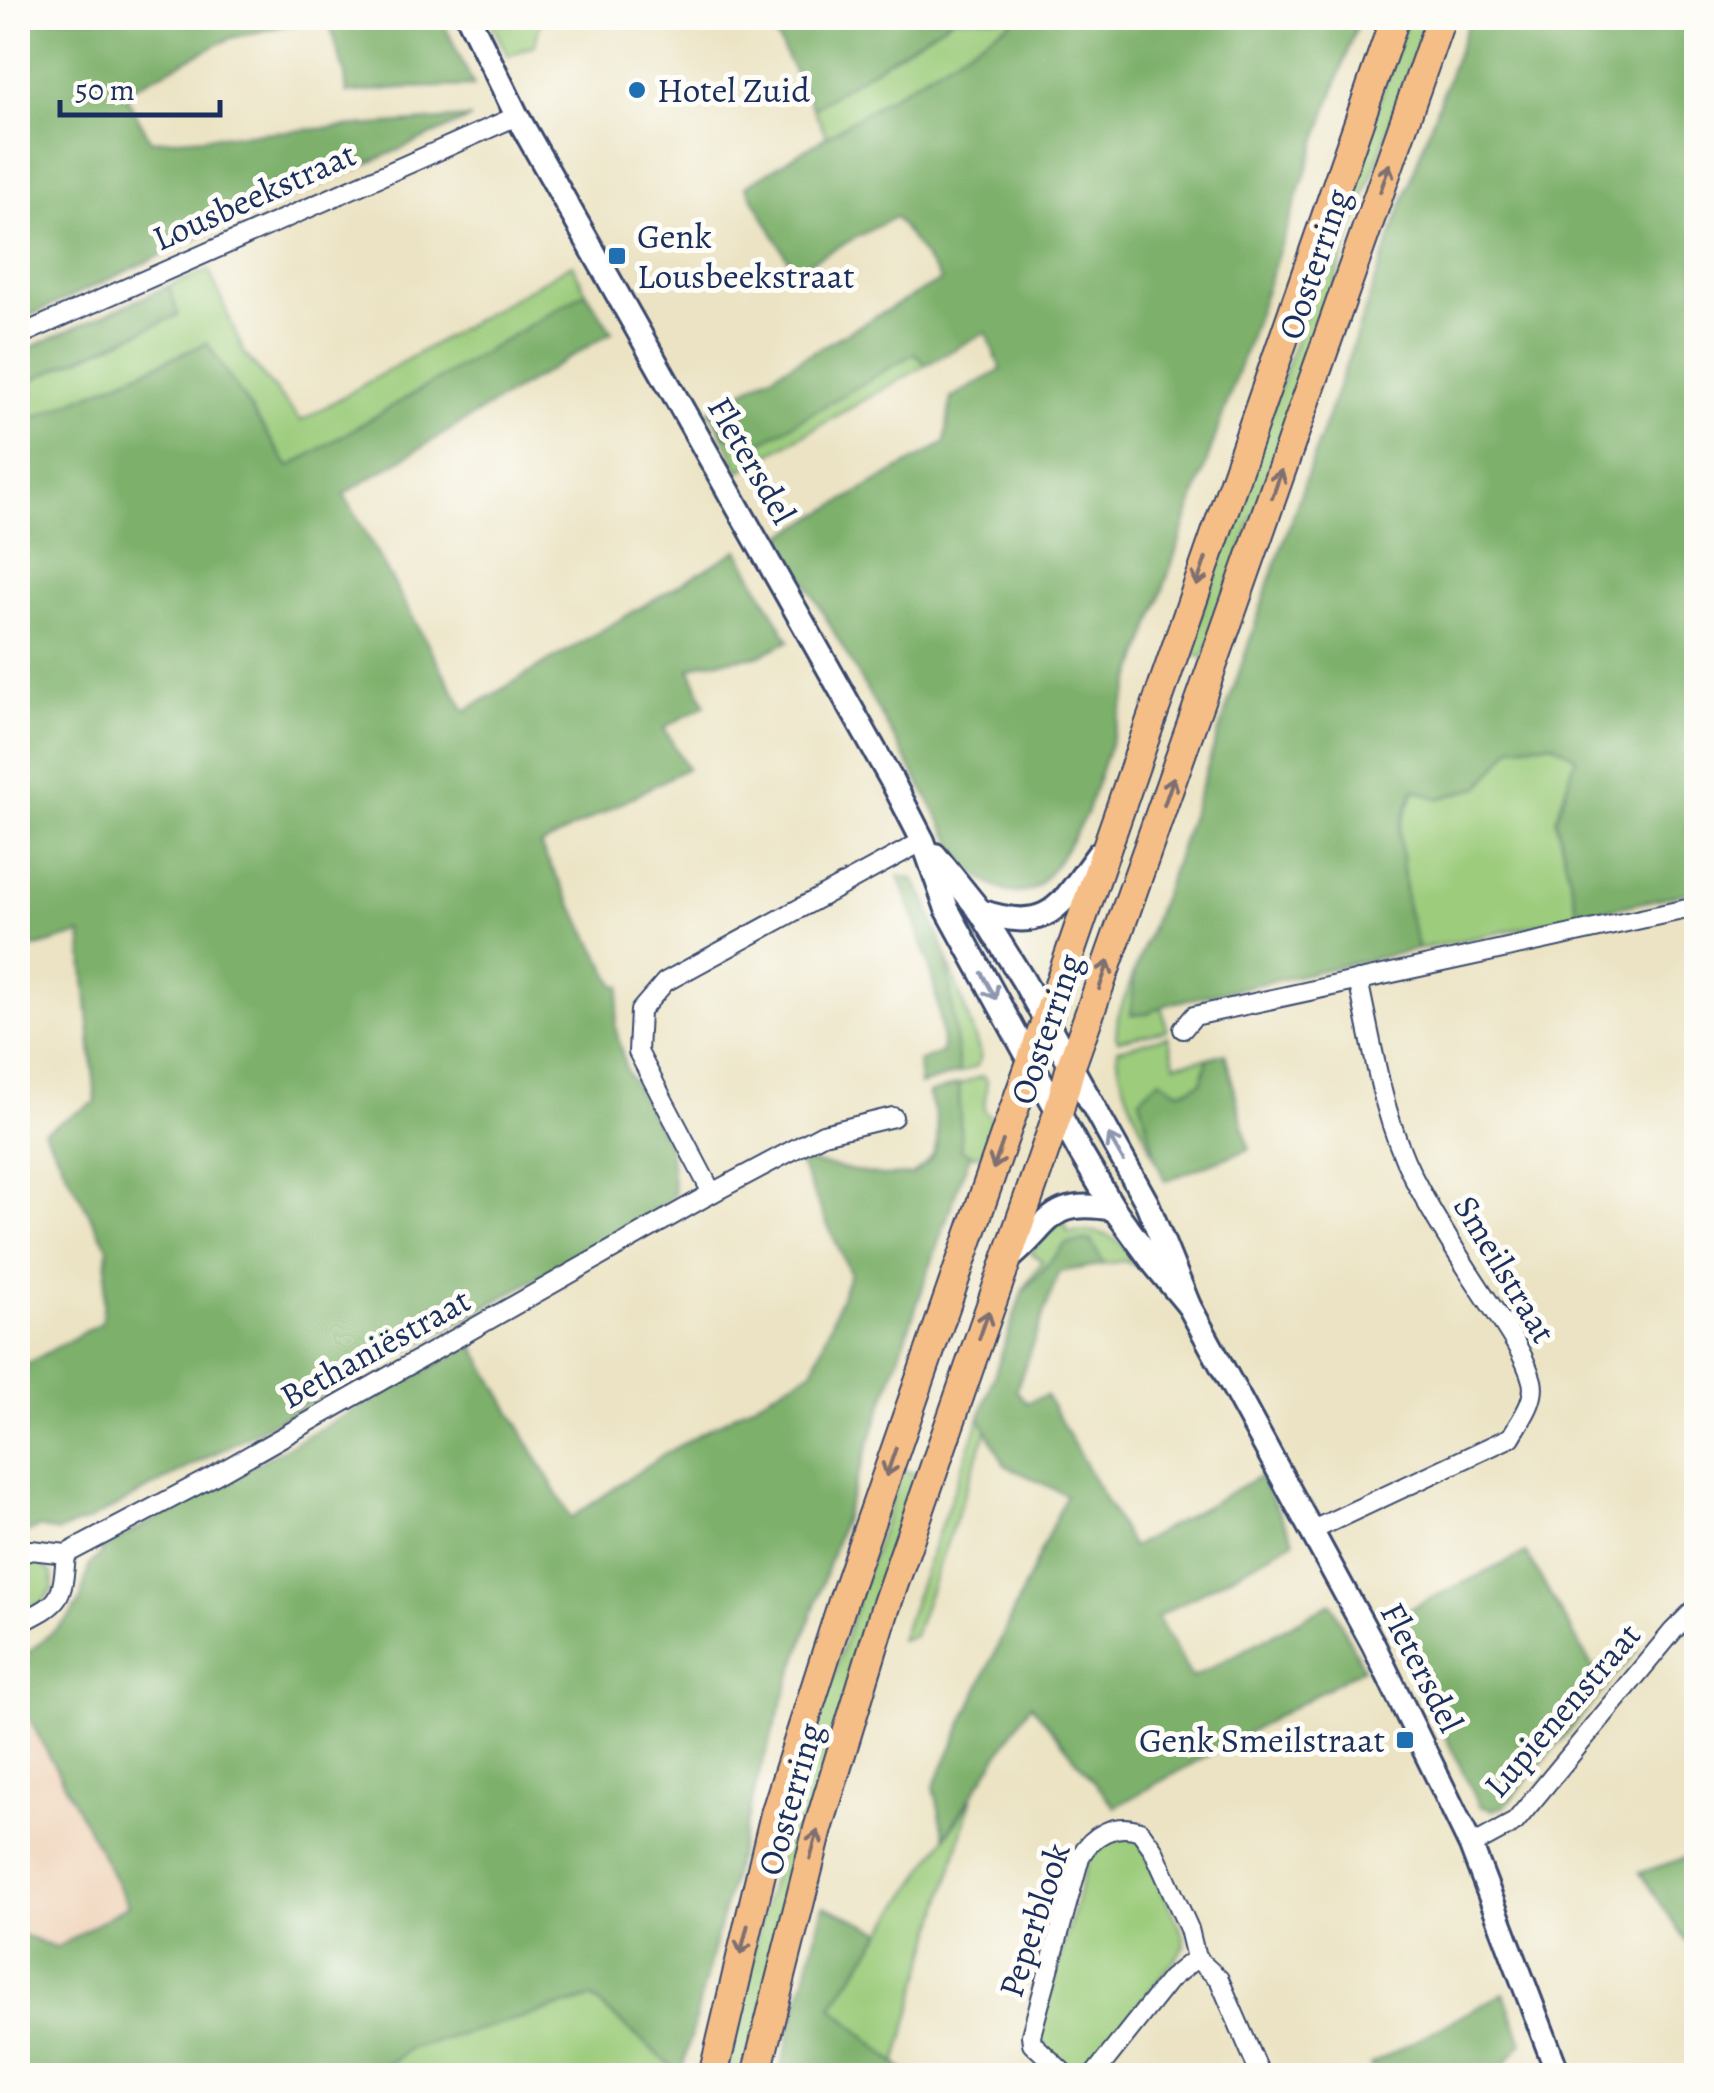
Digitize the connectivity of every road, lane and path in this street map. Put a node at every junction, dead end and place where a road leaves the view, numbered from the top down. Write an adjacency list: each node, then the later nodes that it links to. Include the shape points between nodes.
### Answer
1 (469, 18): 4 (street, Fletersdel)
2 (1394, 18): 7 (main road, Oosterring, one-way to 7)
3 (1441, 18): 14 (main road, Oosterring, one-way to 3)
4 (517, 116): 5 (street, Lousbeekstraat); 6 (street, Fletersdel)
5 (18, 336)
6 (923, 841): 9 (street, Fletersdel); 13 (street, Fletersdel, one-way to 13, via 946,909); 17 (street, via 665,982 640,1011 638,1052)
7 (1107, 843): 9 (street, via 1041,918); 11 (main road, Oosterring)
8 (1696, 907): 10 (street)
9 (980, 911): 11 (street, Fletersdel)
10 (1358, 980): 12 (street, via 1194,1016); 21 (street, Smeilstraat, via 1396,1140 1534,1384 1511,1436)
11 (1046, 1023): 13 (main road, Oosterring); 14 (street, Fletersdel)
12 (1182, 1029)
13 (1031, 1064): 15 (street, Fletersdel); 28 (main road, Oosterring, one-way to 28, via 844,1598 776,1814)
14 (1071, 1066): 15 (main road, Oosterring); 20 (street, Fletersdel, one-way to 14, via 1147,1203)
15 (1058, 1110): 18 (street, Fletersdel); 19 (main road, Oosterring)
16 (893, 1116): 17 (street, Bethaniëstraat, via 824,1134)
17 (712, 1193): 22 (street, Bethaniëstraat)
18 (1114, 1208): 19 (street, via 1065,1208); 20 (street, Fletersdel)
19 (1006, 1262): 29 (main road, Oosterring, one-way to 19, via 818,1829 884,1612)
20 (1190, 1306): 21 (street, Fletersdel)
21 (1311, 1530): 26 (street, Fletersdel)
22 (66, 1554): 23 (street, Bethaniëstraat); 25 (street, via 57,1601)
23 (18, 1555)
24 (1696, 1608): 26 (street, Lupienenstraat, via 1515,1822)
25 (18, 1624)
26 (1471, 1846): 33 (street, Fletersdel)
27 (1196, 1958): 30 (street, Peperblook, via 1146,1838 1120,1827 1097,1836 1080,1858 1031,2035); 31 (street, via 1170,1979); 32 (street, Peperblook, via 1219,1980)
28 (713, 2076)
29 (756, 2076)
30 (1066, 2076)
31 (1092, 2076)
32 (1261, 2076)
33 (1559, 2076)

